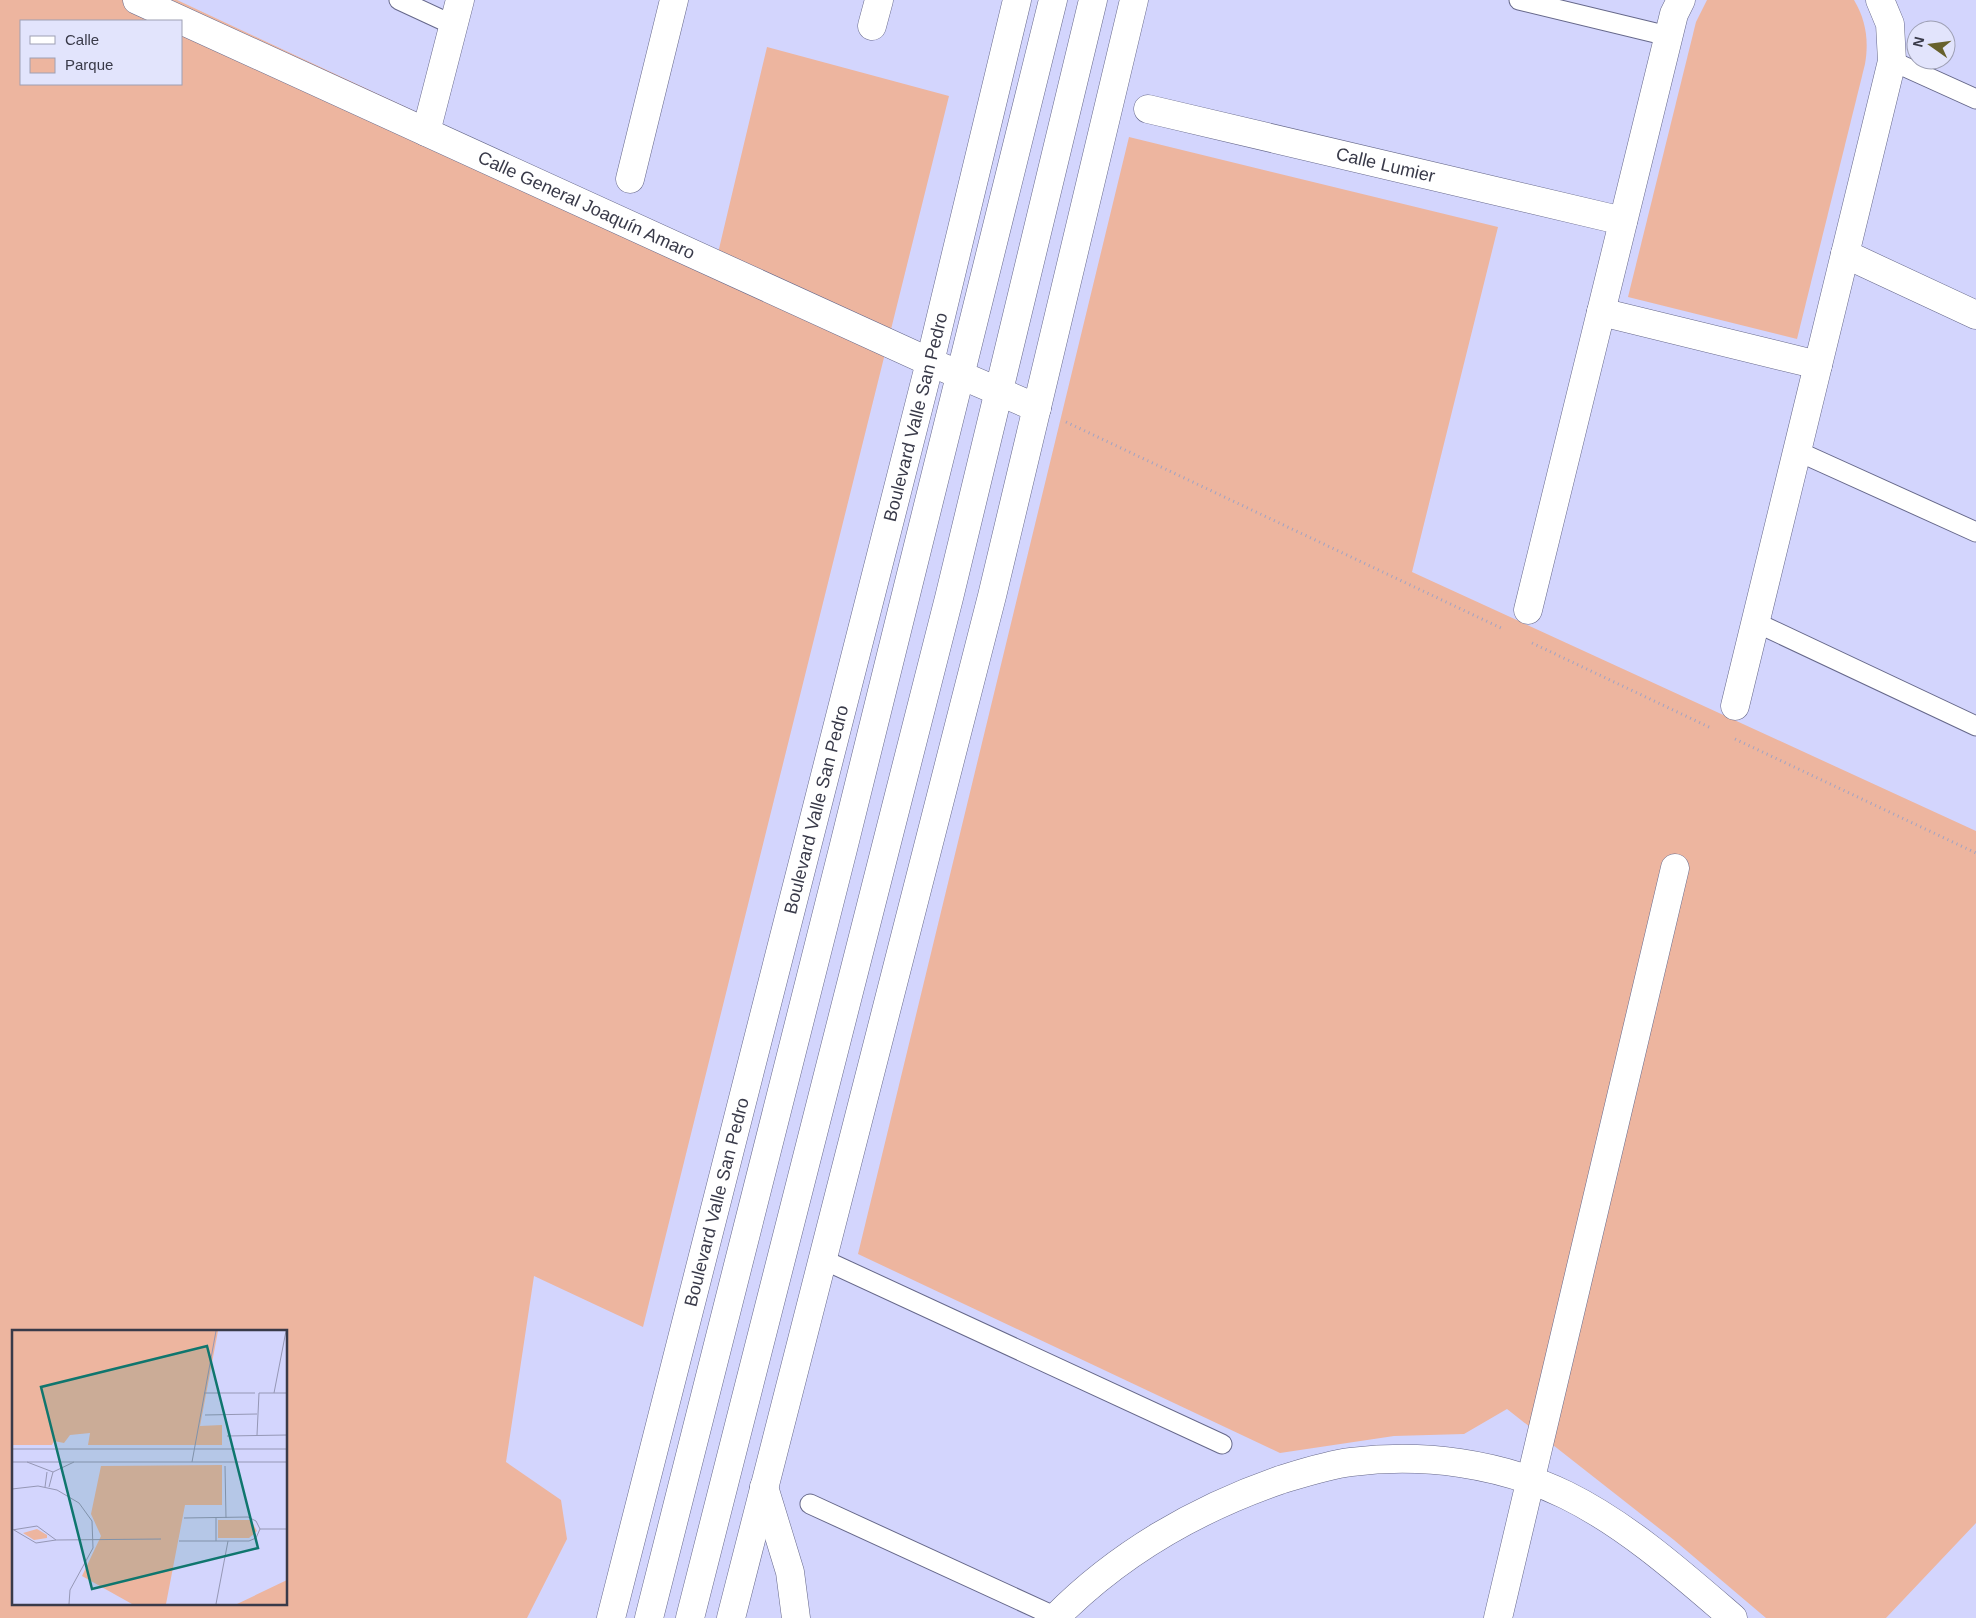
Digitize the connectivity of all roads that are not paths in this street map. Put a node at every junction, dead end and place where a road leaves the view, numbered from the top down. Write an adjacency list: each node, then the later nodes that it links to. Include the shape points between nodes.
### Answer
1 (137, 0): 12 (main road, Calle General Joaquín Amaro)
2 (399, 0): 11 (lane)
3 (674, 0): 19 (main road)
4 (1017, 0): 24 (main road, Boulevard Valle San Pedro)
5 (1053, 0): 26 (main road, Boulevard Valle San Pedro)
6 (1093, 0): 27 (main road)
7 (1134, 0): 28 (main road)
8 (1519, 0): 14 (lane)
9 (1681, 0): 14 (main road)
10 (1880, 0): 15 (main road, via 1890,24)
11 (456, 13): 18 (main road)
12 (181, 20)
13 (182, 21): 18 (main road, Calle General Joaquín Amaro)
14 (1668, 36): 20 (main road)
15 (1892, 61): 16 (lane); 21 (main road)
16 (1976, 99)
17 (1148, 109): 20 (main road, Calle Lumier)
18 (426, 132): 24 (main road, Calle General Joaquín Amaro)
19 (630, 179)
20 (1623, 222): 22 (main road)
21 (1845, 254): 23 (main road); 25 (main road)
22 (1601, 312): 25 (main road); 31 (main road)
23 (1976, 315)
24 (930, 362): 26 (main road, Calle General Joaquín Amaro); 35 (main road, Boulevard Valle San Pedro)
25 (1818, 365): 29 (main road)
26 (960, 374): 27 (main road, Calle General Joaquín Amaro); 36 (main road, Boulevard Valle San Pedro)
27 (999, 392): 28 (main road, Calle General Joaquín Amaro); 46 (main road)
28 (1037, 408): 38 (main road)
29 (1797, 451): 30 (lane); 32 (main road)
30 (1976, 532)
31 (1528, 610)
32 (1755, 622): 33 (main road); 34 (lane)
33 (1734, 706)
34 (1976, 726)
35 (810, 840): 36 (main road); 44 (main road, Boulevard Valle San Pedro)
36 (842, 849): 45 (main road, Boulevard Valle San Pedro)
37 (1675, 868): 40 (main road)
38 (822, 1259): 39 (lane); 41 (main road)
39 (1222, 1444)
40 (1531, 1481): 43 (main road, via 1492,1469 1442,1460 1350,1462 1301,1473 1243,1493 1166,1532 1097,1580); 49 (main road); 50 (main road, via 1598,1512)
41 (764, 1487): 47 (main road); 48 (main road, via 790,1572)
42 (810, 1504): 43 (lane)
43 (1055, 1617)
44 (610, 1618)
45 (649, 1618)
46 (690, 1618)
47 (731, 1618)
48 (796, 1618)
49 (1498, 1618)
50 (1734, 1618)

